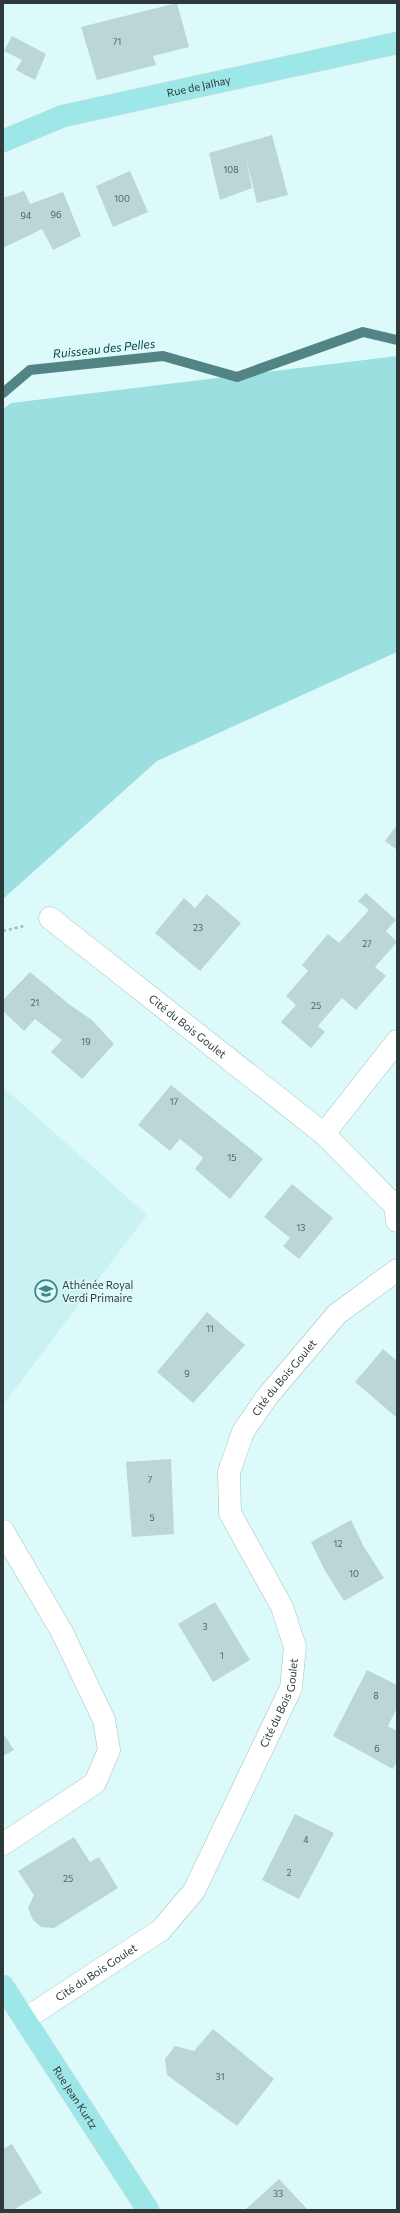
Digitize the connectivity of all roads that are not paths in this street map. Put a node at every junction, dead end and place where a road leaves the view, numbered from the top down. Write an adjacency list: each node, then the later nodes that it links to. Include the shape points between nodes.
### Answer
1 (397, 43): 2 (main road, Rue de Jalhay, via 63,116)
2 (3, 140)
3 (50, 918): 5 (street, Cité du Bois Goulet)
4 (397, 1041): 5 (street)
5 (324, 1134): 6 (street, Cité du Bois Goulet, via 395,1206)
6 (397, 1221)
7 (397, 1270): 11 (street, Cité du Bois Goulet, via 337,1314 266,1398 243,1432 229,1472 230,1513 282,1607 295,1647 291,1688 194,1891 161,1930)
8 (3, 1531): 9 (street, via 62,1632 104,1720 109,1750 95,1782)
9 (3, 1844)
10 (3, 1986): 11 (main road, Rue Jean Kurtz)
11 (25, 2019): 12 (main road, Rue Jean Kurtz)
12 (148, 2210)

